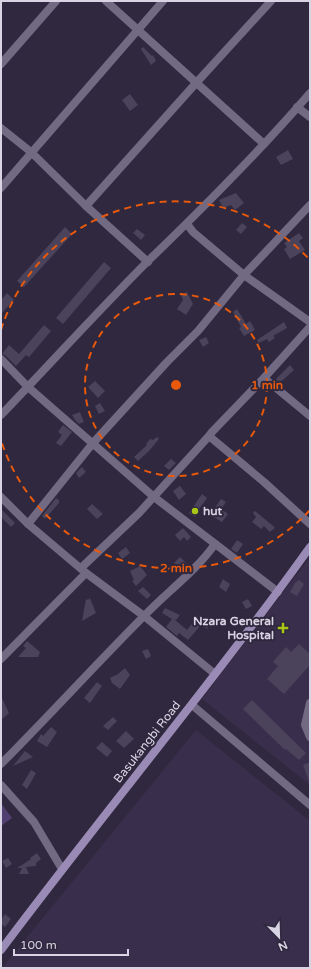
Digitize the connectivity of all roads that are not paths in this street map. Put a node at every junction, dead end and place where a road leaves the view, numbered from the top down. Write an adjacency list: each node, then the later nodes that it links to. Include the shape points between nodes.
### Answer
1 (56, 1): 6 (street)
2 (106, 1): 5 (street)
3 (163, 1): 5 (street)
4 (271, 1): 7 (street)
5 (137, 30): 7 (street); 13 (street)
6 (1, 64)
7 (197, 82): 12 (street); 16 (street)
8 (310, 93): 9 (street)
9 (297, 107): 10 (street); 12 (street)
10 (310, 117)
11 (1, 128): 13 (street)
12 (264, 144): 17 (street)
13 (31, 152): 14 (street); 16 (street)
14 (1, 188)
15 (310, 205): 19 (street)
16 (86, 206): 18 (street)
17 (187, 224): 18 (street); 19 (street)
18 (148, 262): 24 (street)
19 (244, 275): 20 (street); 28 (street, via 198,331)
20 (310, 322)
21 (310, 327): 23 (street)
22 (1, 359): 24 (street)
23 (264, 378): 26 (street); 27 (street)
24 (28, 387): 25 (street); 28 (street)
25 (1, 415)
26 (310, 416)
27 (209, 436): 30 (street); 32 (street)
28 (93, 443): 30 (street); 31 (street)
29 (1, 497): 31 (street)
30 (154, 497): 33 (street); 35 (street)
31 (28, 524): 35 (street)
32 (310, 524)
33 (216, 544): 36 (street); 37 (street, via 205,558)
34 (310, 547): 36 (street, Basukangbi Road)
35 (83, 570): 37 (street); 38 (street)
36 (278, 592): 39 (street, Basukangbi Road)
37 (144, 616): 39 (street); 43 (street)
38 (1, 659)
39 (215, 674): 41 (street, Basukangbi Road)
40 (310, 703): 42 (street, via 306,725)
41 (192, 705): 45 (street); 46 (street, Basukangbi Road)
42 (310, 737)
43 (1, 764)
44 (1, 785): 46 (street, via 34,822)
45 (310, 805)
46 (62, 869): 47 (street, Basukangbi Road)
47 (1, 950)

